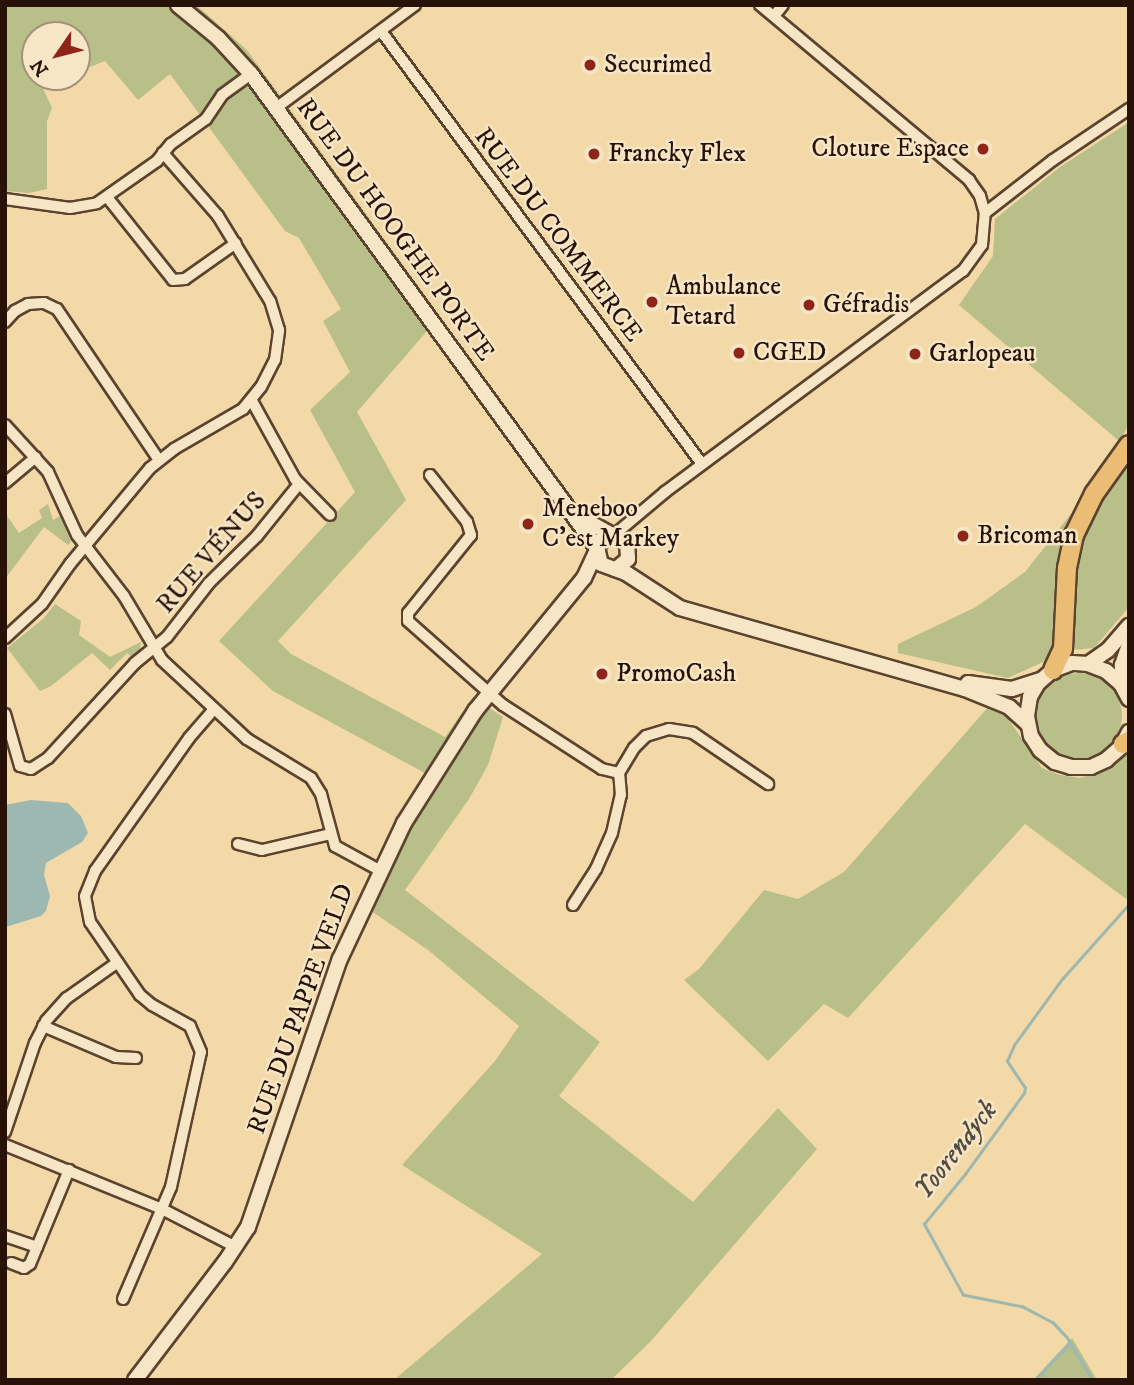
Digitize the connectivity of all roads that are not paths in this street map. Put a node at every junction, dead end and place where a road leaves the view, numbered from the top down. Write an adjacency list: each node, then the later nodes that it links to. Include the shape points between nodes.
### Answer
1 (178, 5): 7 (street, RUE DU HOOGHE PORTE)
2 (415, 5): 6 (street)
3 (760, 5): 5 (street)
4 (783, 5): 5 (street)
5 (774, 16): 13 (street, via 969,180)
6 (381, 31): 8 (street); 21 (street, RUE DU COMMERCE)
7 (251, 74): 8 (street, RUE DU HOOGHE PORTE); 10 (street, via 222,95 206,119)
8 (276, 108): 25 (street, RUE DU HOOGHE PORTE)
9 (1129, 109): 13 (street)
10 (163, 153): 11 (street); 14 (street, via 197,189)
11 (107, 197): 12 (street, via 76,208); 14 (street, via 173,280 186,279)
12 (5, 199)
13 (985, 213): 21 (street, via 982,245 962,271)
14 (236, 243): 16 (street, via 270,300 278,324 275,360)
15 (5, 322): 20 (street, via 28,304 44,303 57,309)
16 (251, 401): 20 (street); 24 (street)
17 (5, 425): 19 (street)
18 (1129, 445): 41 (highway, via 1094,494 1074,535 1067,568 1063,649)
19 (36, 457): 23 (street); 29 (street)
20 (159, 459): 29 (street)
21 (702, 464): 26 (street)
22 (430, 475): 42 (street, via 467,522 471,536 407,618)
23 (5, 483)
24 (299, 484): 27 (street); 38 (street, RUE VÉNUS)
25 (558, 497): 28 (street, RUE DU HOOGHE PORTE, via 587,523); 30 (street, RUE DU HOOGHE PORTE)
26 (646, 508): 28 (street); 31 (street, via 635,525)
27 (330, 515)
28 (613, 536): 30 (street, via 602,540); 31 (street, via 624,540)
29 (84, 547): 36 (street, via 38,610); 38 (street, via 120,591)
30 (596, 550): 32 (street, via 600,562); 33 (street, RUE DU PAPPE VELD)
31 (629, 552): 32 (street, via 624,564); 34 (street, via 639,574)
32 (612, 568): 33 (street, RUE DU PAPPE VELD); 34 (street, via 631,575)
33 (573, 592): 42 (street, RUE DU PAPPE VELD)
34 (660, 597): 40 (street, via 695,614)
35 (1129, 626): 39 (street)
36 (5, 638)
37 (1129, 645): 43 (street, via 1122,665)
38 (154, 647): 44 (street); 45 (street, RUE VÉNUS, via 34,767 25,769 16,758)
39 (1088, 664): 41 (street, via 1068,664); 43 (street, via 1110,673)
40 (912, 672): 41 (street, via 1008,690 1024,688); 46 (street, via 989,698 1018,713)
41 (1047, 675): 46 (street, via 1029,700)
42 (488, 693): 48 (street, via 602,769); 52 (street, RUE DU PAPPE VELD, via 433,773)
43 (1126, 693)
44 (214, 709): 50 (street, via 247,739 313,781 321,794); 54 (street, via 188,738 92,876 85,896 88,918)
45 (5, 714)
46 (1028, 724): 47 (street, via 1042,752 1071,767 1102,762)
47 (1127, 739)
48 (619, 774): 49 (street, via 646,736 675,729 700,736); 53 (street, via 621,795 609,841)
49 (768, 784)
50 (330, 834): 51 (street, via 262,850); 52 (street, via 339,849)
51 (238, 844)
52 (379, 870): 63 (street, RUE DU PAPPE VELD, via 340,959 251,1220)
53 (573, 905)
54 (117, 962): 55 (street, via 67,998); 60 (street, via 143,999 185,1022 200,1046 200,1064 173,1182)
55 (43, 1026): 56 (street, via 116,1057); 57 (street)
56 (136, 1058)
57 (5, 1132)
58 (5, 1144): 59 (street)
59 (69, 1170): 60 (street); 62 (street)
60 (162, 1209): 63 (street); 65 (street)
61 (5, 1236): 62 (street)
62 (37, 1247): 64 (street, via 26,1268)
63 (236, 1247): 66 (street, RUE DU PAPPE VELD)
64 (11, 1263)
65 (123, 1299)
66 (135, 1380)

